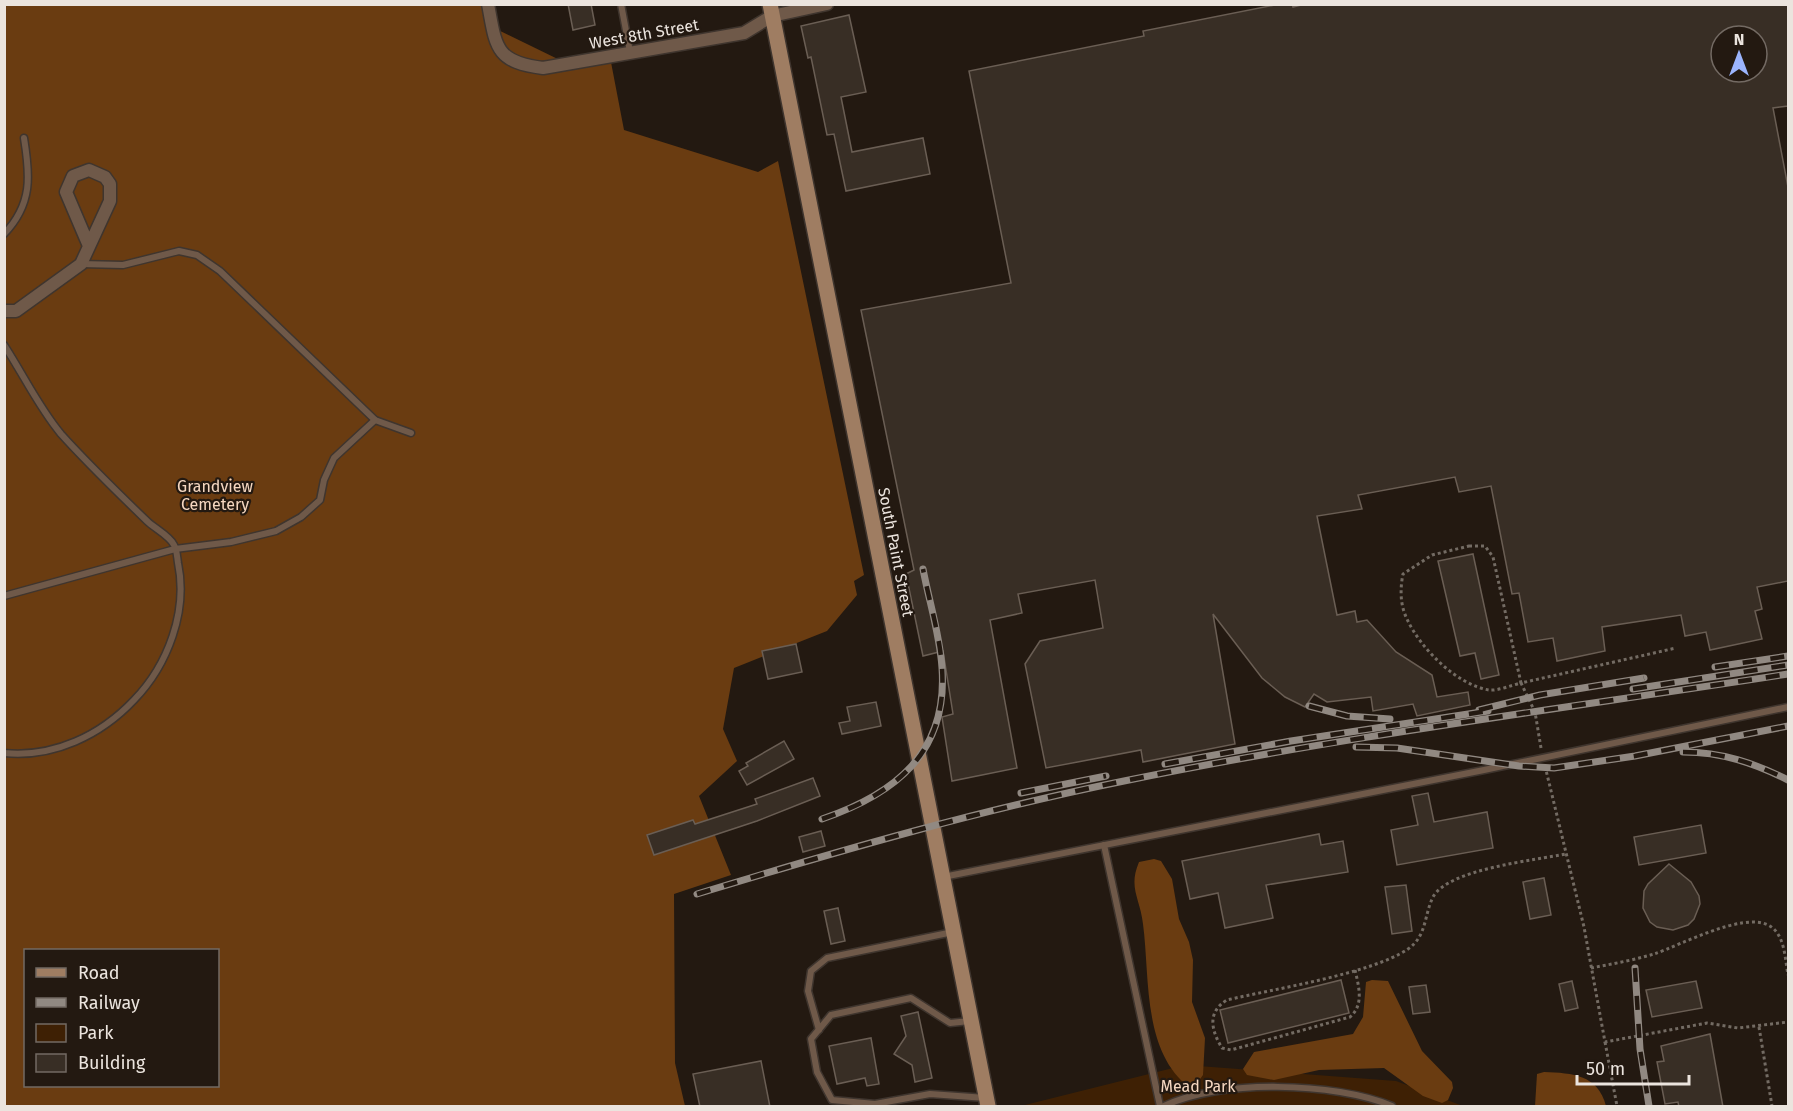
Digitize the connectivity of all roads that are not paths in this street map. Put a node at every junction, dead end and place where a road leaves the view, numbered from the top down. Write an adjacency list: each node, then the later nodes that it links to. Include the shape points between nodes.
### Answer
1 (488, 4): 5 (street, West 8th Street, via 496,46 516,65 543,69)
2 (621, 4): 5 (lane)
3 (827, 4): 4 (street, West 8th Street)
4 (771, 10): 5 (street, West 8th Street, via 744,33); 19 (main road, South Paint Street)
5 (630, 53)
6 (24, 138): 7 (lane, via 30,175 22,211)
7 (4, 234)
8 (89, 246): 8 (street, via 112,193 105,177 89,170 73,176 66,192); 9 (street)
9 (81, 264): 10 (street, via 16,311); 12 (lane, via 123,265 179,252 197,255 220,271)
10 (4, 311)
11 (4, 345): 14 (lane, via 59,432)
12 (375, 420): 13 (lane); 14 (lane, via 334,458 320,500 300,517 276,531 242,540)
13 (411, 433)
14 (175, 549): 15 (lane); 17 (lane, via 182,583 177,621 150,684 120,715 92,734 61,748)
15 (4, 596)
16 (1788, 707): 18 (lane)
17 (4, 753)
18 (1104, 845): 19 (lane); 24 (lane)
19 (942, 877): 20 (main road, South Paint Street)
20 (954, 932): 21 (main road, South Paint Street); 22 (lane, via 827,958 811,970 808,991)
21 (973, 1021): 22 (lane, via 950,1023 911,998 831,1015); 23 (main road, South Paint Street)
22 (819, 1030): 23 (lane, via 811,1039 817,1072 832,1100 875,1104 930,1094)
23 (987, 1102)
24 (1162, 1107): 25 (lane, via 1185,1096 1294,1088 1332,1090)
25 (1392, 1107)

